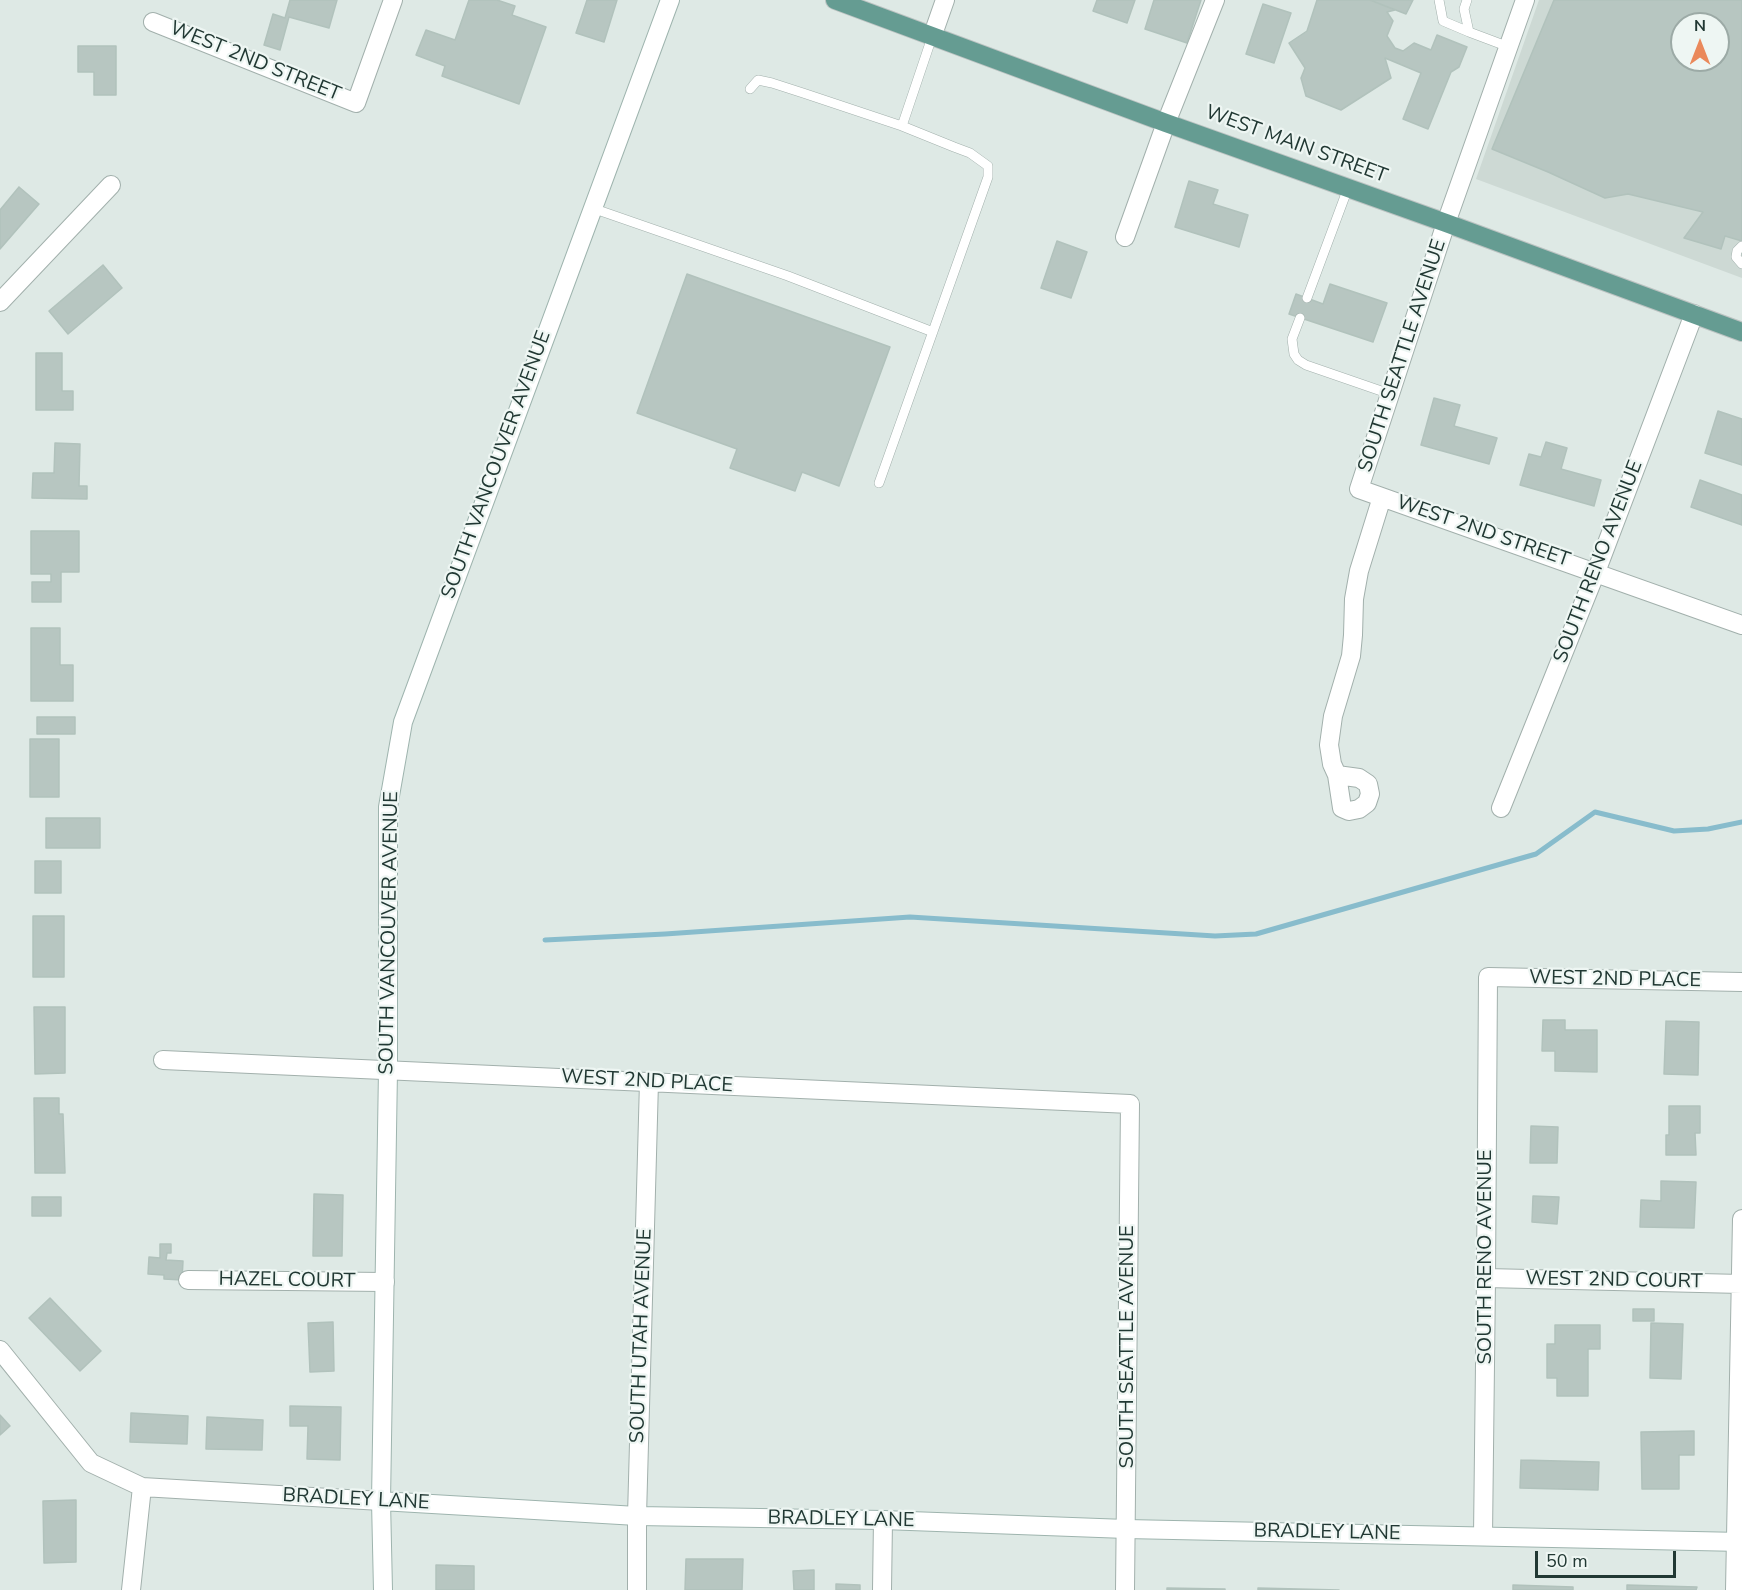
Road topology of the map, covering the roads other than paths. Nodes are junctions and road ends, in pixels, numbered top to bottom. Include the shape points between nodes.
1 (393, 0) edge
2 (669, 0) edge
3 (835, 0) edge
4 (945, 0) edge
5 (1215, 0) edge
6 (1439, 0) edge
7 (1467, 0) edge
8 (1525, 0) edge
9 (153, 22) dead end
10 (1469, 32) junction
11 (932, 37) junction
12 (1509, 47) junction
13 (750, 89) dead end
14 (1166, 123) junction
15 (902, 126) junction
16 (111, 184) dead end
17 (1348, 188) junction
18 (592, 208) junction
19 (1446, 223) junction
20 (1125, 237) dead end
21 (1742, 246) edge
22 (1742, 264) edge
23 (1308, 298) dead end
24 (0, 302) edge
25 (1694, 314) junction
26 (1300, 318) dead end
27 (933, 332) junction
28 (1742, 332) edge
29 (1390, 394) junction
30 (879, 483) dead end
31 (1359, 489) joint
32 (1382, 497) junction
33 (1596, 572) junction
34 (1742, 625) edge
35 (1337, 775) dead end
36 (1501, 808) dead end
37 (1488, 977) joint
38 (1742, 982) edge
39 (164, 1060) dead end
40 (388, 1070) junction
41 (649, 1082) junction
42 (1130, 1104) joint
43 (1742, 1219) edge
44 (1486, 1278) junction
45 (189, 1280) dead end
46 (385, 1282) junction
47 (1741, 1284) edge
48 (0, 1350) edge
49 (142, 1487) junction
50 (381, 1501) junction
51 (637, 1516) junction
52 (883, 1520) junction
53 (1126, 1529) junction
54 (1483, 1536) junction
55 (1739, 1542) edge
56 (132, 1590) edge
57 (383, 1590) edge
58 (637, 1590) edge
59 (882, 1590) edge
60 (1125, 1590) edge
61 (1735, 1590) edge

1 - 9 street, WEST 2ND STREET via 356,103
2 - 18 street, SOUTH VANCOUVER AVENUE
3 - 11 main road, WEST MAIN STREET
4 - 11 street
5 - 14 street
6 - 10 lane via 1443,21
7 - 10 lane via 1464,9
8 - 12 street, SOUTH SEATTLE AVENUE
10 - 12 lane
11 - 14 main road, WEST MAIN STREET
11 - 15 lane
12 - 19 street, SOUTH SEATTLE AVENUE
13 - 15 lane via 758,81 772,83
14 - 17 main road, WEST MAIN STREET
14 - 20 street
15 - 27 lane via 970,153 988,166 988,177
16 - 24 street
17 - 19 main road, WEST MAIN STREET
17 - 23 lane
18 - 27 lane
18 - 40 street, SOUTH VANCOUVER AVENUE via 403,722 388,807
19 - 25 main road, WEST MAIN STREET
19 - 29 street, SOUTH SEATTLE AVENUE
21 - 22 lane via 1736,257
25 - 28 main road, WEST MAIN STREET
25 - 33 street, SOUTH RENO AVENUE
26 - 29 lane via 1292,339 1298,360
27 - 30 lane
29 - 31 street, SOUTH SEATTLE AVENUE
31 - 32 street, WEST 2ND STREET
32 - 33 street, WEST 2ND STREET
32 - 35 street via 1359,571 1351,656 1333,716 1329,745
33 - 34 street, WEST 2ND STREET
33 - 36 street, SOUTH RENO AVENUE
37 - 38 street, WEST 2ND PLACE
37 - 44 street, SOUTH RENO AVENUE
39 - 40 street, WEST 2ND PLACE
40 - 41 street, WEST 2ND PLACE
40 - 46 street, SOUTH VANCOUVER AVENUE
41 - 42 street, WEST 2ND PLACE
41 - 51 street, SOUTH UTAH AVENUE
42 - 53 street, SOUTH SEATTLE AVENUE
43 - 47 street
44 - 47 street, WEST 2ND COURT
44 - 54 street, SOUTH RENO AVENUE
45 - 46 street, HAZEL COURT
46 - 50 street, SOUTH VANCOUVER AVENUE
47 - 55 street
48 - 49 street, BRADLEY LANE via 91,1463
49 - 50 street, BRADLEY LANE
49 - 56 street
50 - 51 street, BRADLEY LANE
50 - 57 street, SOUTH VANCOUVER AVENUE
51 - 52 street, BRADLEY LANE
51 - 58 street, SOUTH UTAH AVENUE
52 - 53 street, BRADLEY LANE
52 - 59 street
53 - 54 street, BRADLEY LANE
53 - 60 street, SOUTH SEATTLE AVENUE
54 - 55 street, BRADLEY LANE
55 - 61 street

